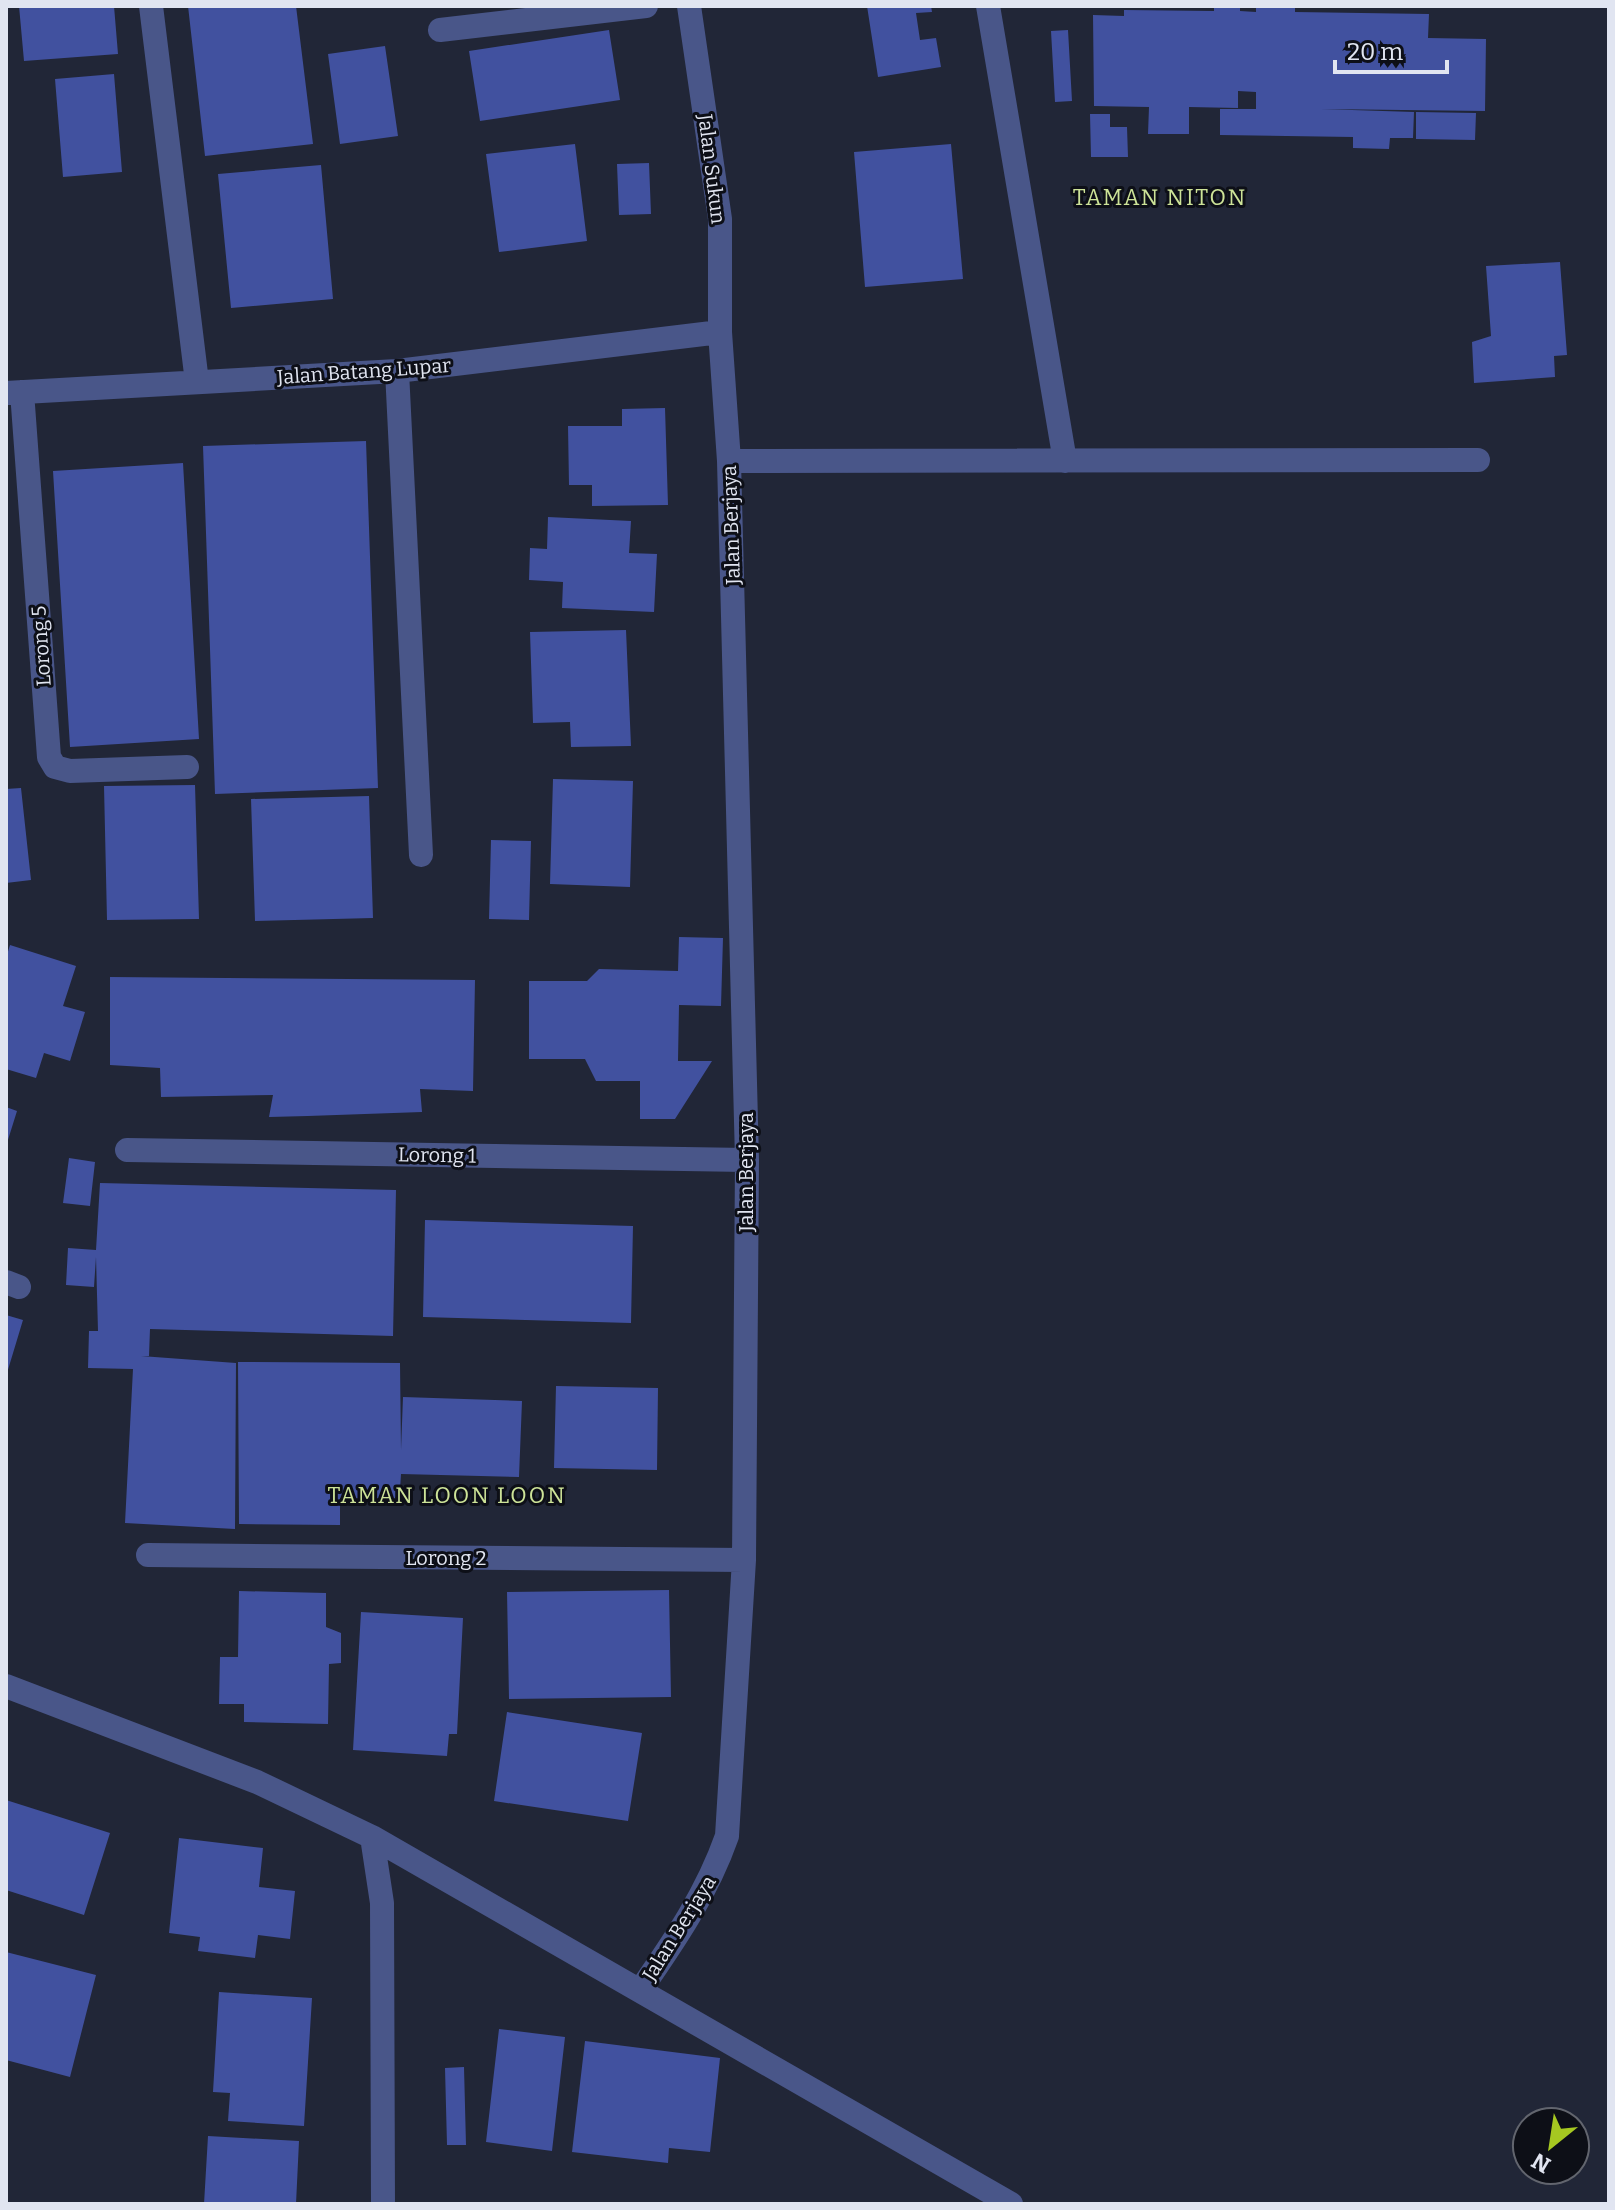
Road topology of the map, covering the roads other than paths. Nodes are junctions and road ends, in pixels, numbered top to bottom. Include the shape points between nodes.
1 (151, 6) edge
2 (646, 6) edge
3 (689, 6) edge
4 (988, 6) edge
5 (440, 30) dead end
6 (720, 332) junction
7 (397, 371) junction
8 (197, 382) junction
9 (14, 392) edge
10 (1478, 460) dead end
11 (729, 461) junction
12 (1065, 461) junction
13 (187, 767) dead end
14 (421, 855) dead end
15 (127, 1150) dead end
16 (747, 1160) junction
17 (148, 1555) dead end
18 (744, 1560) junction
19 (6, 1686) edge
20 (372, 1837) junction
21 (641, 1989) junction
22 (383, 2204) edge
23 (1011, 2204) edge

1 - 8 street
2 - 5 street
3 - 6 street, Jalan Sukun via 720,219
4 - 12 street
6 - 7 street, Jalan Batang Lupar
6 - 11 street, Jalan Berjaya
7 - 8 street, Jalan Batang Lupar
7 - 14 street
8 - 9 street, Jalan Batang Lupar
9 - 13 street, Lorong 5 via 49,757 55,767 70,771
10 - 12 street
11 - 12 street
11 - 16 street, Jalan Berjaya
15 - 16 street, Lorong 1
16 - 18 street, Jalan Berjaya
17 - 18 street, Lorong 2
18 - 21 street, Jalan Berjaya via 727,1836 691,1917
19 - 20 street via 257,1782
20 - 21 street
20 - 22 street via 382,1903
21 - 23 street

